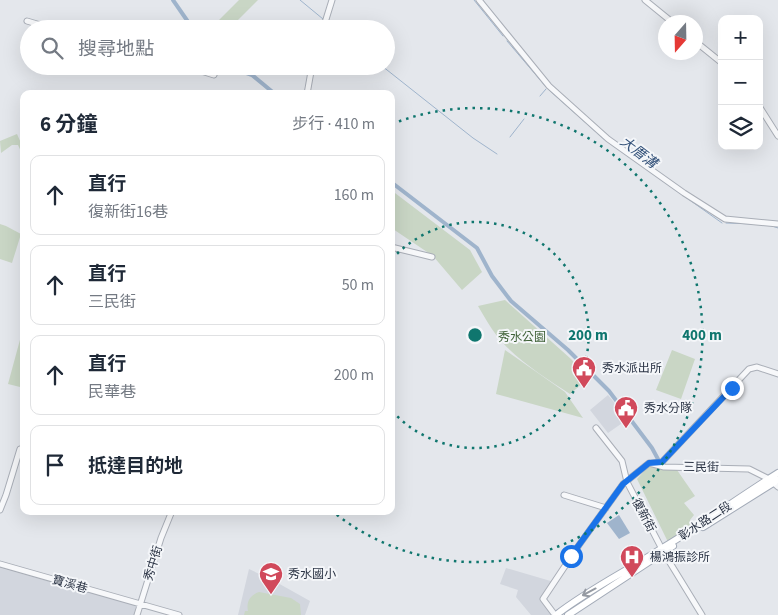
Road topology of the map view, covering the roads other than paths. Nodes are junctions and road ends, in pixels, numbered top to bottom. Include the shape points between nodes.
1 (332, 0) edge
2 (479, 0) edge
3 (645, 0) edge
4 (663, 15) edge
5 (326, 20) edge
6 (703, 48) edge
7 (718, 60) edge
8 (311, 75) edge
9 (309, 90) edge
10 (763, 112) edge
11 (778, 136) edge
12 (778, 224) edge
13 (395, 248) edge
14 (432, 257) dead end
15 (778, 374) edge
16 (596, 428) dead end
17 (20, 449) dead end
18 (649, 463) junction
19 (778, 473) edge
20 (627, 482) junction
21 (775, 482) edge
22 (564, 495) dead end
23 (606, 508) junction
24 (0, 510) edge
25 (170, 515) edge
26 (663, 552) junction
27 (0, 564) edge
28 (140, 604) junction
29 (137, 615) edge
30 (179, 615) edge
31 (555, 615) edge
32 (568, 615) edge
33 (702, 615) edge

1 - 5 street
2 - 12 street via 549,86 608,139 725,219
3 - 4 street
6 - 7 street
8 - 9 street
10 - 11 street
13 - 14 street
15 - 18 street via 757,367 749,369 662,462
16 - 20 street, 復新街 via 622,461
17 - 24 street
18 - 20 street
18 - 21 street, 三民街 via 664,467 749,469
19 - 21 main road, 彰水路二段
20 - 23 street
20 - 26 street, 復新街
21 - 26 main road, 彰水路二段
22 - 23 street
23 - 31 street via 543,599
25 - 28 street, 秀中街
26 -> 31 main road, 彰水路二段 via 578,598
26 - 32 main road, 彰水路二段
26 - 33 street, 復新街
27 - 28 street, 寶溪巷
28 - 29 street, 秀中街
28 - 30 street, 寶溪巷

